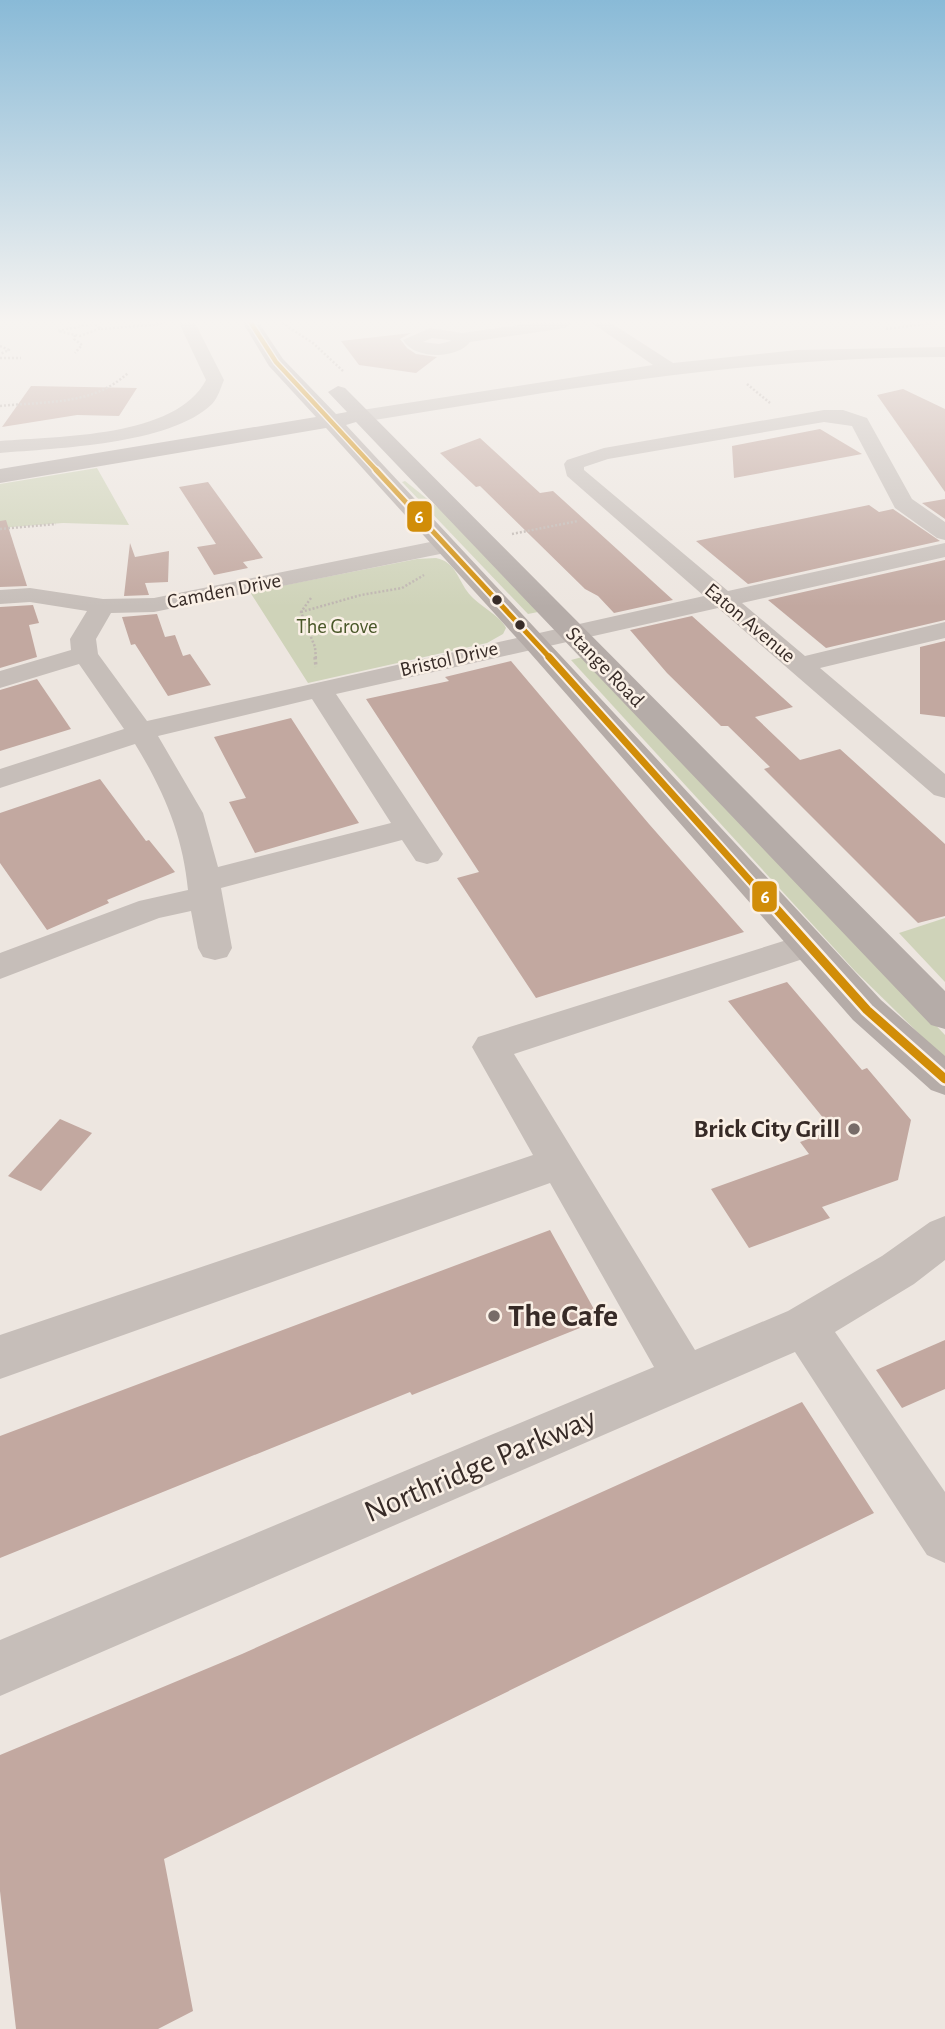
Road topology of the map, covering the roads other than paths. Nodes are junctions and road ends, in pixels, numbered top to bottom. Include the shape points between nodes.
1 (175, 418) edge
2 (328, 418) edge
3 (352, 418) edge
4 (364, 418) edge
5 (814, 418) edge
6 (848, 418) edge
7 (331, 421) junction
8 (0, 447) edge
9 (0, 475) edge
10 (945, 533) edge
11 (945, 550) edge
12 (437, 559) junction
13 (0, 597) edge
14 (722, 599) junction
15 (103, 606) junction
16 (945, 630) edge
17 (571, 632) junction
18 (534, 640) junction
19 (85, 654) junction
20 (800, 665) junction
21 (0, 680) edge
22 (322, 688) junction
23 (139, 732) junction
24 (0, 779) edge
25 (945, 789) edge
26 (203, 889) junction
27 (809, 945) junction
28 (215, 948) dead end
29 (0, 967) edge
30 (945, 1015) edge
31 (945, 1079) edge
32 (559, 1163) junction
33 (945, 1235) edge
34 (804, 1326) junction
35 (0, 1357) edge
36 (686, 1378) junction
37 (945, 1537) edge
38 (0, 1668) edge

1 - 8 street via 119,434
2 - 7 main road, Stange Road
3 - 7 main road
4 - 17 main road, Stange Road
5 - 14 street, Eaton Avenue via 589,457 574,464 574,472
6 - 10 street, Eaton Avenue via 860,422 903,503
7 - 9 main road
7 - 12 main road, Stange Road
11 - 14 street, Bristol Drive
12 - 15 street, Camden Drive via 154,606
12 - 18 main road, Stange Road
13 - 15 street, Camden Drive via 30,595
14 - 17 street, Bristol Drive
14 - 20 street, Eaton Avenue
15 - 19 street via 83,639
16 - 20 street
17 - 18 street, Bristol Drive
17 - 30 main road, Stange Road
18 - 22 street, Bristol Drive
18 - 27 main road, Stange Road
19 - 21 street
19 - 23 street
20 - 25 street, Eaton Avenue
22 - 23 street, Bristol Drive
22 - 26 street via 418,841 241,874
23 - 24 street, Bristol Drive
23 - 26 street via 181,796 196,837
26 - 28 street
26 - 29 street
27 - 31 main road, Stange Road via 867,1010
27 - 32 street via 491,1047
32 - 35 street
32 - 36 street
33 - 34 street, Northridge Parkway via 898,1270
34 - 36 street, Northridge Parkway
34 - 37 street
36 - 38 street, Northridge Parkway

